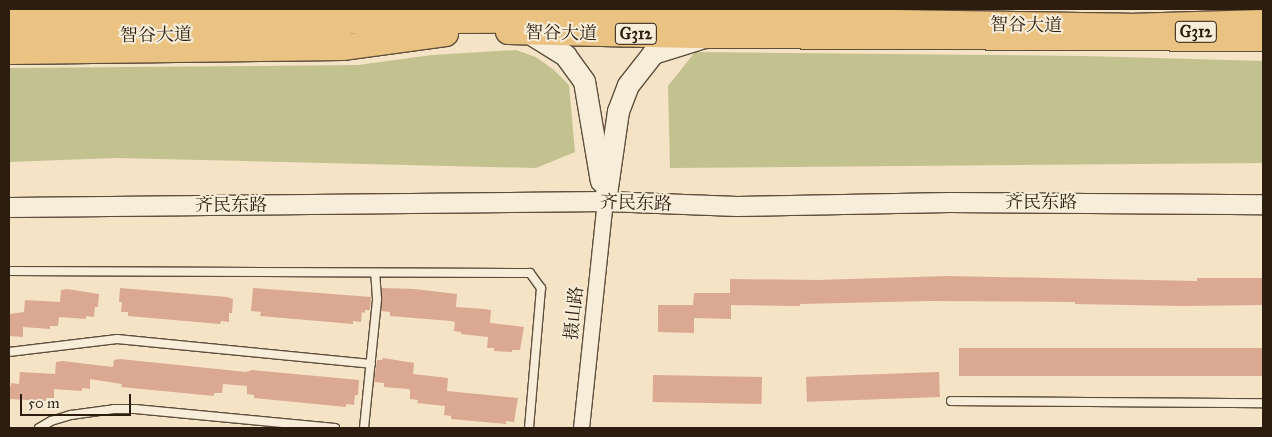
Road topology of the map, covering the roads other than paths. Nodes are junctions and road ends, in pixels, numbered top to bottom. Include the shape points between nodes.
1 (9, 22) edge
2 (1263, 22) edge
3 (1128, 26) junction
4 (455, 32) junction
5 (528, 32) junction
6 (9, 36) edge
7 (706, 36) junction
8 (1263, 38) edge
9 (9, 51) edge
10 (605, 201) junction
11 (1263, 204) edge
12 (9, 207) edge
13 (9, 271) edge
14 (375, 273) junction
15 (9, 352) edge
16 (371, 364) junction
17 (950, 401) dead end
18 (1263, 403) edge
19 (302, 427) edge
20 (39, 428) edge
21 (335, 428) edge
22 (364, 428) edge
23 (529, 428) edge
24 (581, 428) edge

1 - 3 highway, 智谷大道 / G312 via 704,19
2 - 3 highway, 智谷大道 / G312
3 - 8 highway, G312
4 - 5 main road, 智谷大道 / G312
4 - 6 main road, 智谷大道 / G312
4 - 9 highway via 342,47
5 - 7 main road, 智谷大道 / G312
5 - 10 main road via 565,55 584,81
7 - 8 main road, 智谷大道 / G312
7 - 10 main road via 653,53 628,84 618,111
10 - 11 street, 齐民东路 via 737,206 949,202
10 - 12 street, 齐民东路
10 - 24 street, 摄山路
13 - 14 lane
14 - 16 lane via 377,299
14 - 23 lane via 530,273 541,288
15 - 16 lane via 118,339
16 - 22 lane
17 - 18 lane
19 - 20 lane via 157,410 121,409 72,415
19 - 21 lane

